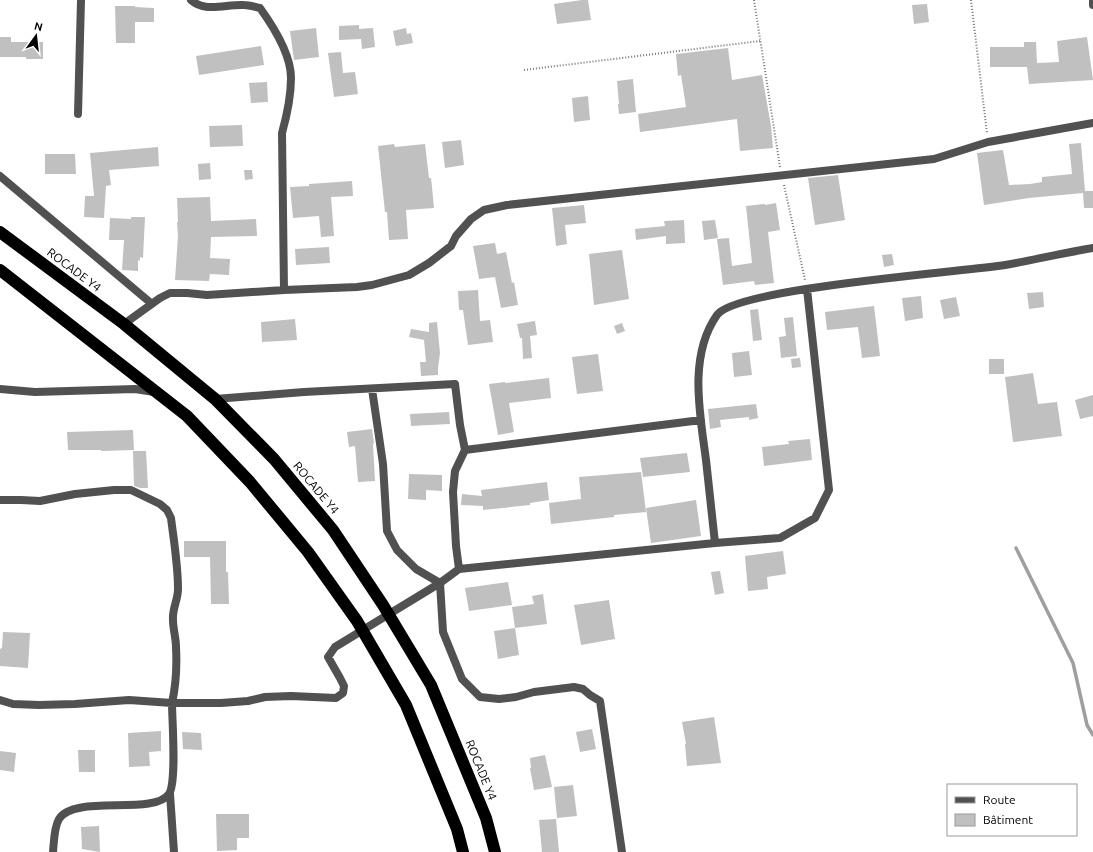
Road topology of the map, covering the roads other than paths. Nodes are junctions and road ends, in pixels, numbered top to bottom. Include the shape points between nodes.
1 (81, 0) edge
2 (191, 0) edge
3 (1093, 0) edge
4 (1093, 5) edge
5 (78, 114) dead end
6 (1093, 123) edge
7 (0, 176) edge
8 (0, 232) edge
9 (1093, 248) edge
10 (0, 270) edge
11 (807, 289) junction
12 (284, 290) junction
13 (152, 304) junction
14 (124, 324) junction
15 (0, 389) edge
16 (372, 389) junction
17 (157, 393) junction
18 (215, 399) junction
19 (701, 420) junction
20 (465, 450) junction
21 (0, 500) edge
22 (715, 543) junction
23 (459, 569) junction
24 (440, 583) junction
25 (0, 700) edge
26 (172, 703) junction
27 (170, 794) junction
28 (53, 852) edge
29 (174, 852) edge
30 (463, 852) edge
31 (495, 852) edge
32 (622, 852) edge

1 - 5 street
2 - 12 street via 197,5 211,7 244,5 260,8 287,55 292,77 282,133
3 - 4 street
6 - 12 street via 988,142 934,159 507,205 484,210 471,219 456,236 452,246 409,275 357,287
7 - 13 street
8 - 14 highway, ROCADE Y4
9 - 11 street via 1004,265
10 - 17 highway
11 - 19 street via 752,300 729,307 718,314 700,360
11 - 22 street via 829,490 815,518 780,538
12 - 13 street via 207,295 170,294
13 - 14 street
14 - 18 highway, ROCADE Y4
15 - 17 street via 35,392 135,390
16 - 18 street
16 - 20 street via 455,384
16 - 24 street via 383,464 387,532 398,550 416,569
17 - 30 highway via 187,416 250,482 308,552 357,621 406,705 457,829
18 - 31 highway, ROCADE Y4 via 274,459 333,530 383,606 431,685 486,818
19 - 20 street
19 - 22 street
20 - 23 street via 455,472 453,492
21 - 26 street via 40,501 75,494 131,490 148,497 167,510 171,518 178,575 173,615 176,663
22 - 23 street
23 - 24 street
24 - 26 street via 335,647 328,656 344,686 343,693 336,698 291,696 221,703
24 - 32 street via 443,632 462,678 480,697 499,700 574,687 583,689 600,701
25 - 26 street via 13,704 39,705 129,700
26 - 27 street via 174,774
27 - 28 street via 150,804 81,807 66,812 59,819
27 - 29 street

